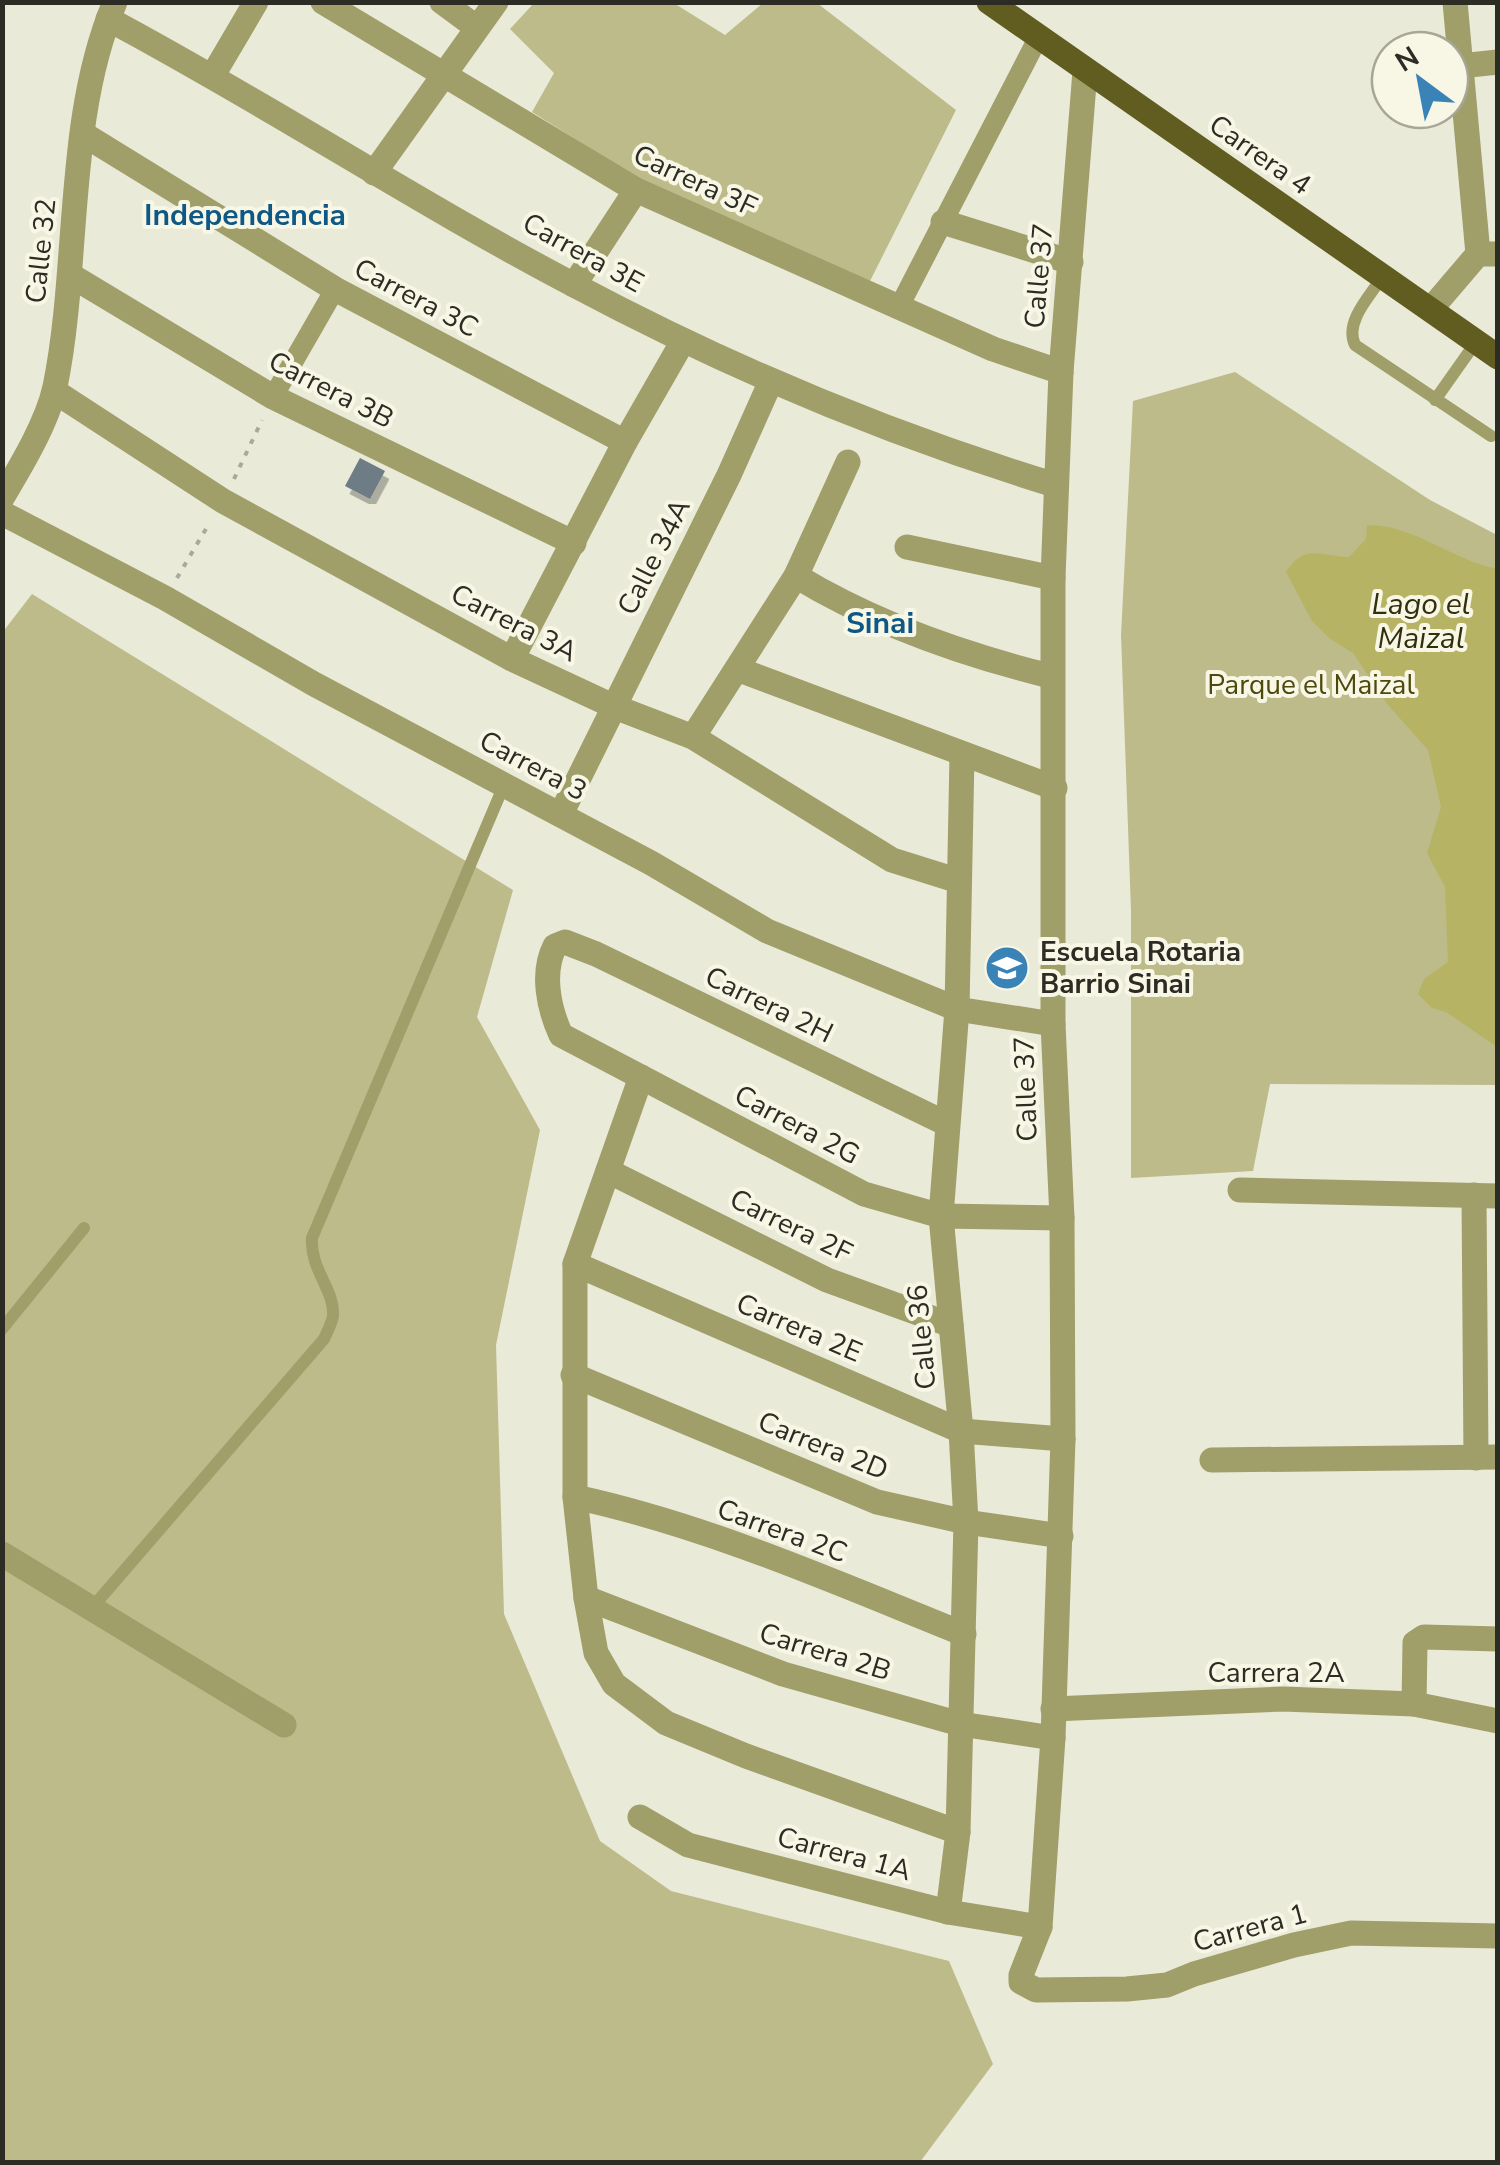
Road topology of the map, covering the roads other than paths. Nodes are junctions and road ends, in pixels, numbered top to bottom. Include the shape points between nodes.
1 (256, 2) edge
2 (323, 2) edge
3 (442, 2) edge
4 (496, 2) edge
5 (990, 2) edge
6 (1455, 2) edge
7 (112, 11) edge
8 (476, 27) junction
9 (1457, 30) edge
10 (1038, 38) junction
11 (1498, 62) edge
12 (1470, 65) edge
13 (1085, 71) junction
14 (444, 73) junction
15 (214, 75) junction
16 (1470, 130) edge
17 (83, 134) junction
18 (374, 173) junction
19 (636, 190) junction
20 (942, 222) junction
21 (1488, 254) edge
22 (1070, 262) junction
23 (70, 274) junction
24 (1383, 276) junction
25 (574, 285) junction
26 (334, 289) junction
27 (898, 307) junction
28 (1430, 309) junction
29 (683, 341) junction
30 (1487, 349) edge
31 (1062, 372) junction
32 (771, 381) junction
33 (54, 391) junction
34 (273, 397) junction
35 (1434, 400) junction
36 (1491, 436) dead end
37 (624, 442) junction
38 (848, 462) dead end
39 (1055, 485) junction
40 (2, 498) edge
41 (2, 513) edge
42 (574, 542) junction
43 (906, 546) dead end
44 (796, 576) junction
45 (1053, 578) junction
46 (512, 659) junction
47 (737, 669) junction
48 (1050, 676) junction
49 (615, 707) junction
50 (693, 737) junction
51 (962, 755) junction
52 (504, 785) junction
53 (1055, 788) junction
54 (560, 814) junction
55 (959, 881) junction
56 (565, 942) joint
57 (957, 1010) junction
58 (1054, 1024) junction
59 (641, 1078) junction
60 (947, 1124) junction
61 (608, 1171) junction
62 (1240, 1190) dead end
63 (1486, 1196) edge
64 (941, 1216) junction
65 (1062, 1218) junction
66 (84, 1228) dead end
67 (575, 1264) junction
68 (951, 1324) junction
69 (2, 1329) edge
70 (572, 1375) junction
71 (961, 1431) junction
72 (1063, 1440) junction
73 (1486, 1457) edge
74 (1212, 1460) dead end
75 (575, 1497) junction
76 (966, 1522) junction
77 (1061, 1536) junction
78 (2, 1554) edge
79 (586, 1598) junction
80 (91, 1609) junction
81 (964, 1634) junction
82 (1498, 1639) edge
83 (1414, 1704) junction
84 (1053, 1708) junction
85 (1498, 1721) edge
86 (960, 1724) junction
87 (284, 1725) dead end
88 (1052, 1738) junction
89 (640, 1817) dead end
90 (958, 1832) junction
91 (948, 1912) junction
92 (1040, 1927) junction
93 (1498, 1936) edge
94 (1022, 1982) joint

1 - 15 street
2 - 14 street, Carrera 3F
3 - 8 street
4 - 8 street
5 - 10 main road, Carrera 4
6 - 9 street
7 - 15 street, Carrera 3E
7 - 17 street, Calle 32
8 - 14 street
10 - 13 main road, Carrera 4
10 - 20 street
11 - 12 street
13 - 22 street, Calle 37
13 - 24 main road, Carrera 4
14 - 18 street
14 - 19 street, Carrera 3F
15 - 18 street, Carrera 3E
16 - 21 street
17 - 23 street, Calle 32
17 - 26 street, Carrera 3C
18 - 25 street, Carrera 3E
19 - 25 street
19 - 27 street, Carrera 3F
20 - 22 street
20 - 27 street
21 - 28 street
22 - 31 street, Calle 37
23 - 33 street, Calle 32
23 - 34 street, Carrera 3B
24 - 28 main road, Carrera 4
24 - 35 lane via 1350,336
25 - 29 street, Carrera 3E
26 - 34 street
26 - 37 street, Carrera 3C
27 - 31 street, Carrera 3F
28 - 30 main road, Carrera 4
29 - 32 street, Carrera 3E
29 - 37 street
30 - 35 lane
31 - 39 street, Calle 37
32 - 39 street, Carrera 3E
32 - 49 street, Calle 34A
33 - 40 street, Calle 32
33 - 46 street, Carrera 3A via 224,500
34 - 42 street, Carrera 3B
35 - 36 lane
37 - 42 street
38 - 44 street
39 - 45 street, Calle 37
41 - 52 street, Carrera 3
42 - 46 street
43 - 45 street
44 - 47 street
44 - 48 street via 900,630
45 - 48 street, Calle 37
46 - 49 street, Carrera 3A
47 - 50 street
47 - 51 street
48 - 53 street, Calle 37
49 - 50 street, Carrera 3A
49 - 54 street, Calle 34A
50 - 55 street, Carrera 3A via 892,860
51 - 53 street
51 - 55 street, Calle 36
52 - 54 street, Carrera 3
52 - 80 lane via 312,1238 310,1258 333,1314 324,1339
53 - 58 street, Calle 37
54 - 57 street, Carrera 3 via 767,931
55 - 57 street, Calle 36
56 - 59 street, Carrera 2G via 551,954 548,996 560,1035
56 - 60 street, Carrera 2H
57 - 58 street, Carrera 3
57 - 60 street, Calle 36
58 - 65 street, Calle 37
59 - 61 street
59 - 64 street, Carrera 2G via 864,1194
60 - 64 street, Calle 36
61 - 67 street
61 - 68 street, Carrera 2F via 828,1280
62 - 63 street
63 - 73 street
64 - 65 street, Carrera 2G
64 - 68 street, Calle 36
65 - 72 street, Calle 37
66 - 69 lane
67 - 70 street
67 - 71 street, Carrera 2E
68 - 71 street, Calle 36
70 - 75 street
70 - 76 street, Carrera 2D via 877,1502
71 - 72 street, Carrera 2E
71 - 76 street, Calle 36
72 - 77 street, Calle 37
73 - 74 street
75 - 79 street
75 - 81 street, Carrera 2C via 697,1531
76 - 77 street, Carrera 2D
76 - 81 street, Calle 36
77 - 84 street, Calle 37
78 - 80 street
79 - 86 street, Carrera 2B via 783,1674
79 - 90 street via 596,1653 614,1684 666,1723
80 - 87 street
81 - 86 street, Calle 36
82 - 83 street via 1424,1637 1415,1643
83 - 84 street, Carrera 2A via 1282,1699
83 - 85 street, Carrera 2A
84 - 88 street, Calle 37
86 - 88 street, Carrera 2B
86 - 90 street, Calle 36
88 - 92 street, Calle 37
89 - 91 street, Carrera 1A via 688,1845
90 - 91 street, Calle 36
91 - 92 street, Carrera 1A
92 - 94 street, Calle 37
93 - 94 street, Carrera 1 via 1350,1933 1141,1988 1036,1990

